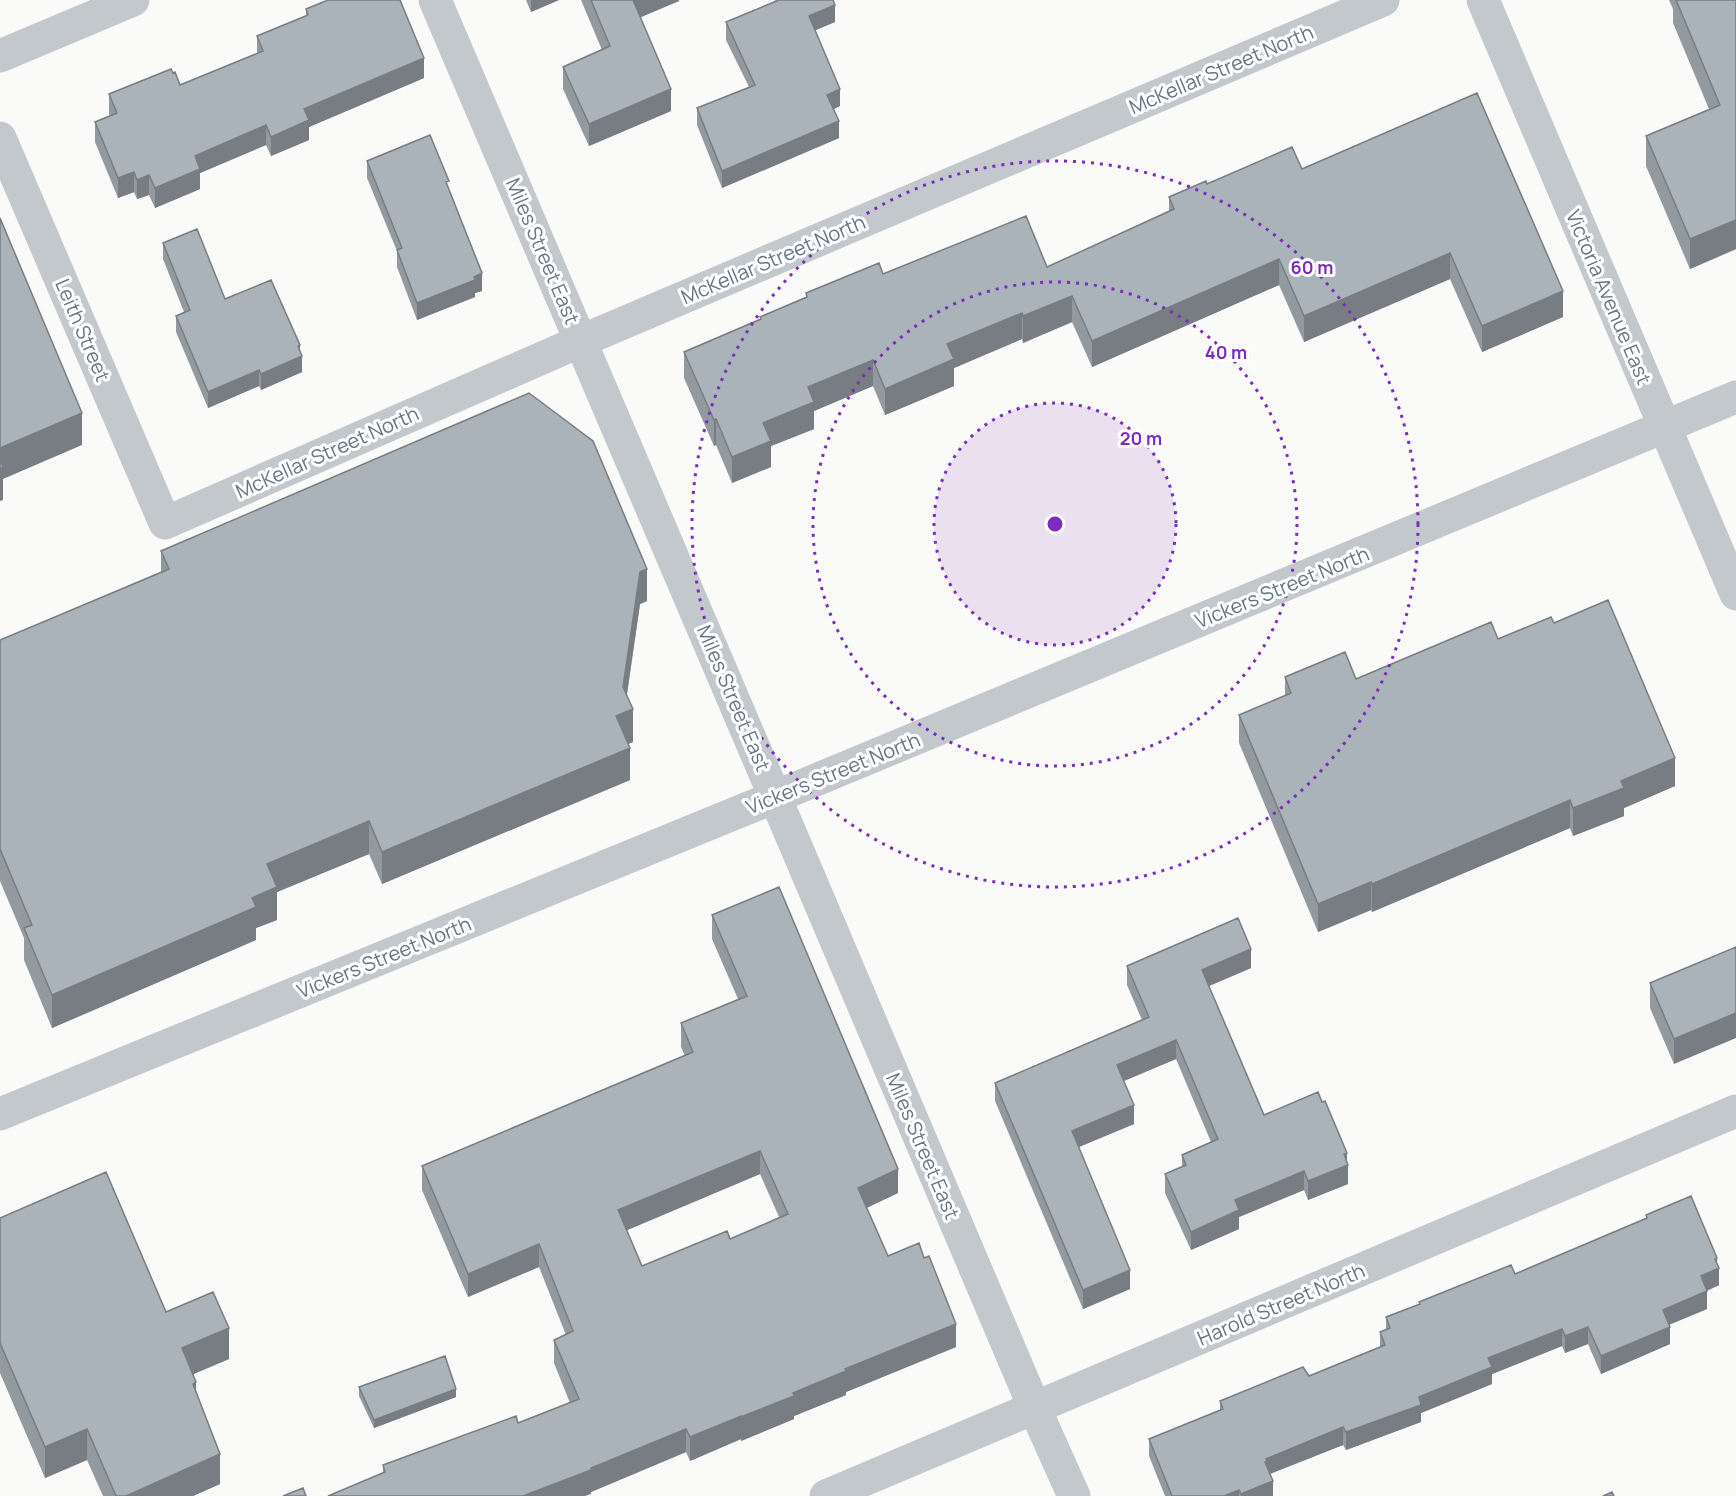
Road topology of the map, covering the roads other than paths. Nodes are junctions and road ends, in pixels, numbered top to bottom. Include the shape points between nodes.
1 (133, 0) edge
2 (435, 0) edge
3 (1383, 0) edge
4 (1483, 0) edge
5 (0, 56) edge
6 (0, 138) edge
7 (581, 341) junction
8 (1736, 397) edge
9 (1665, 428) junction
10 (165, 523) joint
11 (1736, 594) edge
12 (775, 796) junction
13 (1736, 1111) edge
14 (0, 1114) edge
15 (1035, 1409) junction
16 (826, 1496) edge
17 (1074, 1496) edge

1 - 5 street
2 - 7 street, Miles Street East
3 - 7 street, McKellar Street North
4 - 9 street, Victoria Avenue East
6 - 10 street, Leith Street
7 - 10 street, McKellar Street North
7 - 12 street, Miles Street East
8 - 9 street, Vickers Street North
9 - 11 street, Victoria Avenue East
9 - 12 street, Vickers Street North
12 - 14 street, Vickers Street North
12 - 15 street, Miles Street East
13 - 15 street, Harold Street North
15 - 16 street, Harold Street North
15 - 17 street, Miles Street East

